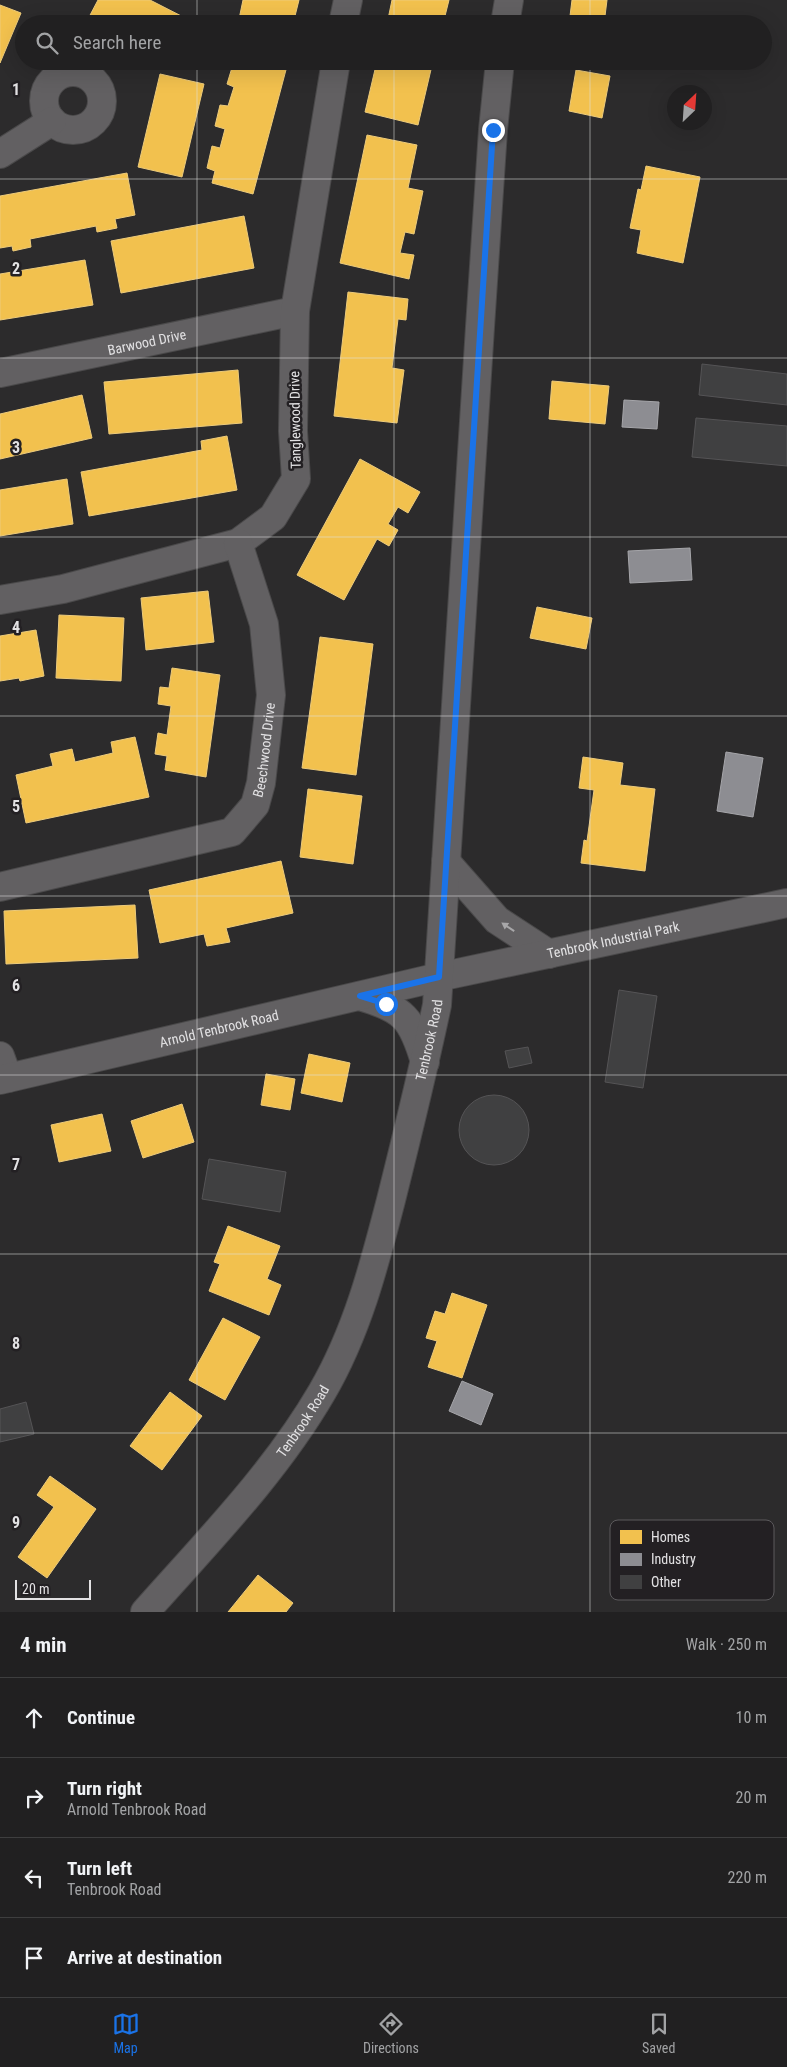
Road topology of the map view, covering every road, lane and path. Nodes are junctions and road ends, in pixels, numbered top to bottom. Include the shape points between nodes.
1 (348, 0) edge
2 (509, 0) edge
3 (345, 15) edge
4 (506, 15) edge
5 (335, 70) edge
6 (499, 70) edge
7 (52, 121) dead end
8 (0, 154) edge
9 (295, 311) junction
10 (0, 374) edge
11 (238, 543) junction
12 (0, 600) edge
13 (446, 862) junction
14 (0, 888) edge
15 (787, 903) edge
16 (549, 954) junction
17 (439, 977) junction
18 (360, 996) junction
19 (425, 1062) junction
20 (3, 1071) edge
21 (145, 1612) edge

1 - 3 street
2 - 4 street
5 - 9 street, Tanglewood Drive
6 - 13 street, Tenbrook Road
7 - 8 street
9 - 10 street, Barwood Drive
9 - 11 street, Tanglewood Drive via 293,431 296,479 273,516
11 - 12 street, Tanglewood Drive via 63,589
11 - 14 street, Beechwood Drive via 264,624 271,695 261,783 255,805 232,832
16 -> 13 street via 497,920
13 - 17 street, Tenbrook Road
15 - 16 street, Tenbrook Industrial Park
16 - 17 street, Tenbrook Industrial Park
17 - 18 street, Arnold Tenbrook Road
17 - 19 street, Tenbrook Road via 437,1005
18 - 19 street via 386,1004 406,1017 417,1036
18 - 20 street, Arnold Tenbrook Road
19 - 21 street, Tenbrook Road via 373,1267 335,1368 296,1433 265,1473

